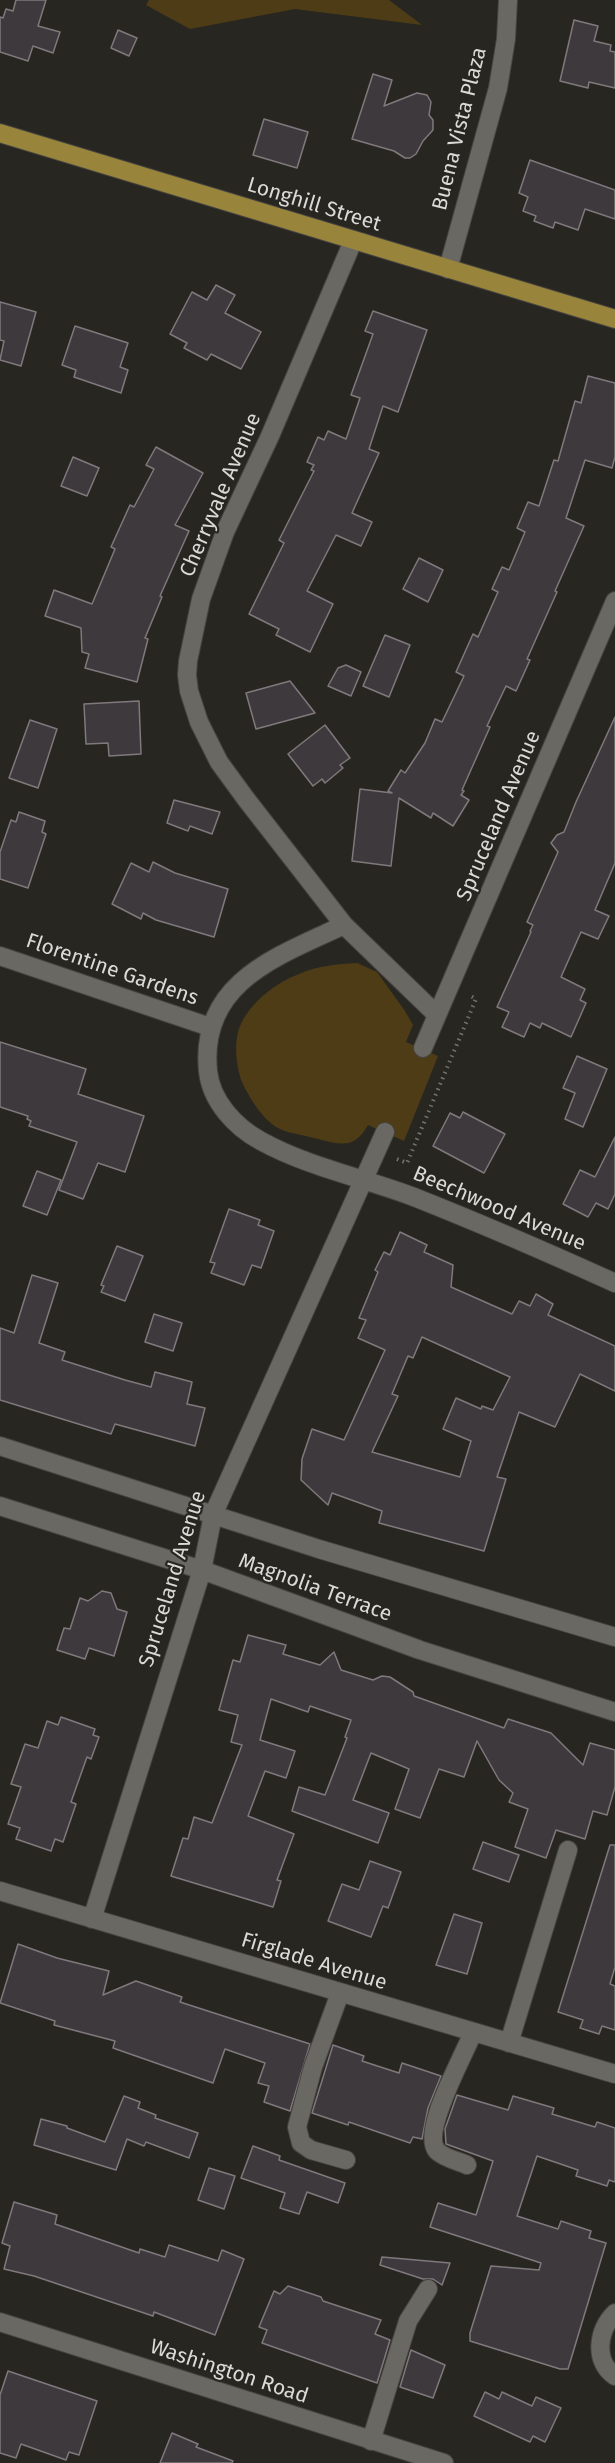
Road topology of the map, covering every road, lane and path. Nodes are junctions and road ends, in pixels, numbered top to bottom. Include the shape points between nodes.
1 (508, 0) edge
2 (0, 133) edge
3 (353, 241) junction
4 (448, 268) junction
5 (615, 319) edge
6 (615, 601) edge
7 (344, 925) junction
8 (0, 956) edge
9 (450, 985) junction
10 (437, 1015) junction
11 (210, 1027) junction
12 (423, 1048) dead end
13 (385, 1132) dead end
14 (377, 1151) junction
15 (364, 1179) junction
16 (615, 1283) edge
17 (0, 1446) edge
18 (0, 1506) edge
19 (213, 1515) junction
20 (202, 1570) junction
21 (615, 1637) edge
22 (615, 1712) edge
23 (568, 1850) dead end
24 (0, 1891) edge
25 (92, 1919) junction
26 (340, 1993) junction
27 (472, 2032) junction
28 (509, 2043) junction
29 (615, 2074) edge
30 (346, 2160) dead end
31 (467, 2165) dead end
32 (428, 2289) dead end
33 (615, 2313) edge
34 (0, 2322) edge
35 (615, 2376) edge
36 (371, 2440) junction
37 (444, 2463) edge

1 - 4 street, Buena Vista Plaza via 498,88
2 - 3 main road, Longhill Street
3 - 4 main road, Longhill Street
3 - 7 street, Cherryvale Avenue via 225,532 201,598 187,675 198,723 219,762
4 - 5 main road, Longhill Street
6 - 9 street, Spruceland Avenue
7 - 10 street, Cherryvale Avenue
7 - 11 street, Beechwood Avenue via 250,974 222,1002
8 - 11 street, Florentine Gardens
9 - 10 street, Spruceland Avenue
9 - 14 path via 476,999 406,1163
10 - 12 street, Spruceland Avenue
11 - 15 street, Beechwood Avenue via 206,1050 208,1075 215,1096 234,1121 278,1149
13 - 14 street, Spruceland Avenue
14 - 15 street, Spruceland Avenue
15 - 16 street, Beechwood Avenue
15 - 19 street, Spruceland Avenue
17 - 19 street, Magnolia Terrace
18 - 20 street, Magnolia Terrace
19 - 20 street, Spruceland Avenue
19 - 21 street, Magnolia Terrace
20 - 22 street, Magnolia Terrace via 420,1650
20 - 25 street, Spruceland Avenue
23 - 28 street
24 - 25 street, Firglade Avenue
25 - 26 street, Firglade Avenue
26 - 27 street, Firglade Avenue
26 - 30 street via 297,2127 301,2143 311,2151
27 - 28 street, Firglade Avenue
27 - 31 street via 446,2090 433,2143 437,2151
28 - 29 street, Firglade Avenue
32 - 36 street via 408,2321
33 - 35 street via 605,2322 600,2350 606,2370
34 - 36 street, Washington Road
36 - 37 street, Washington Road

